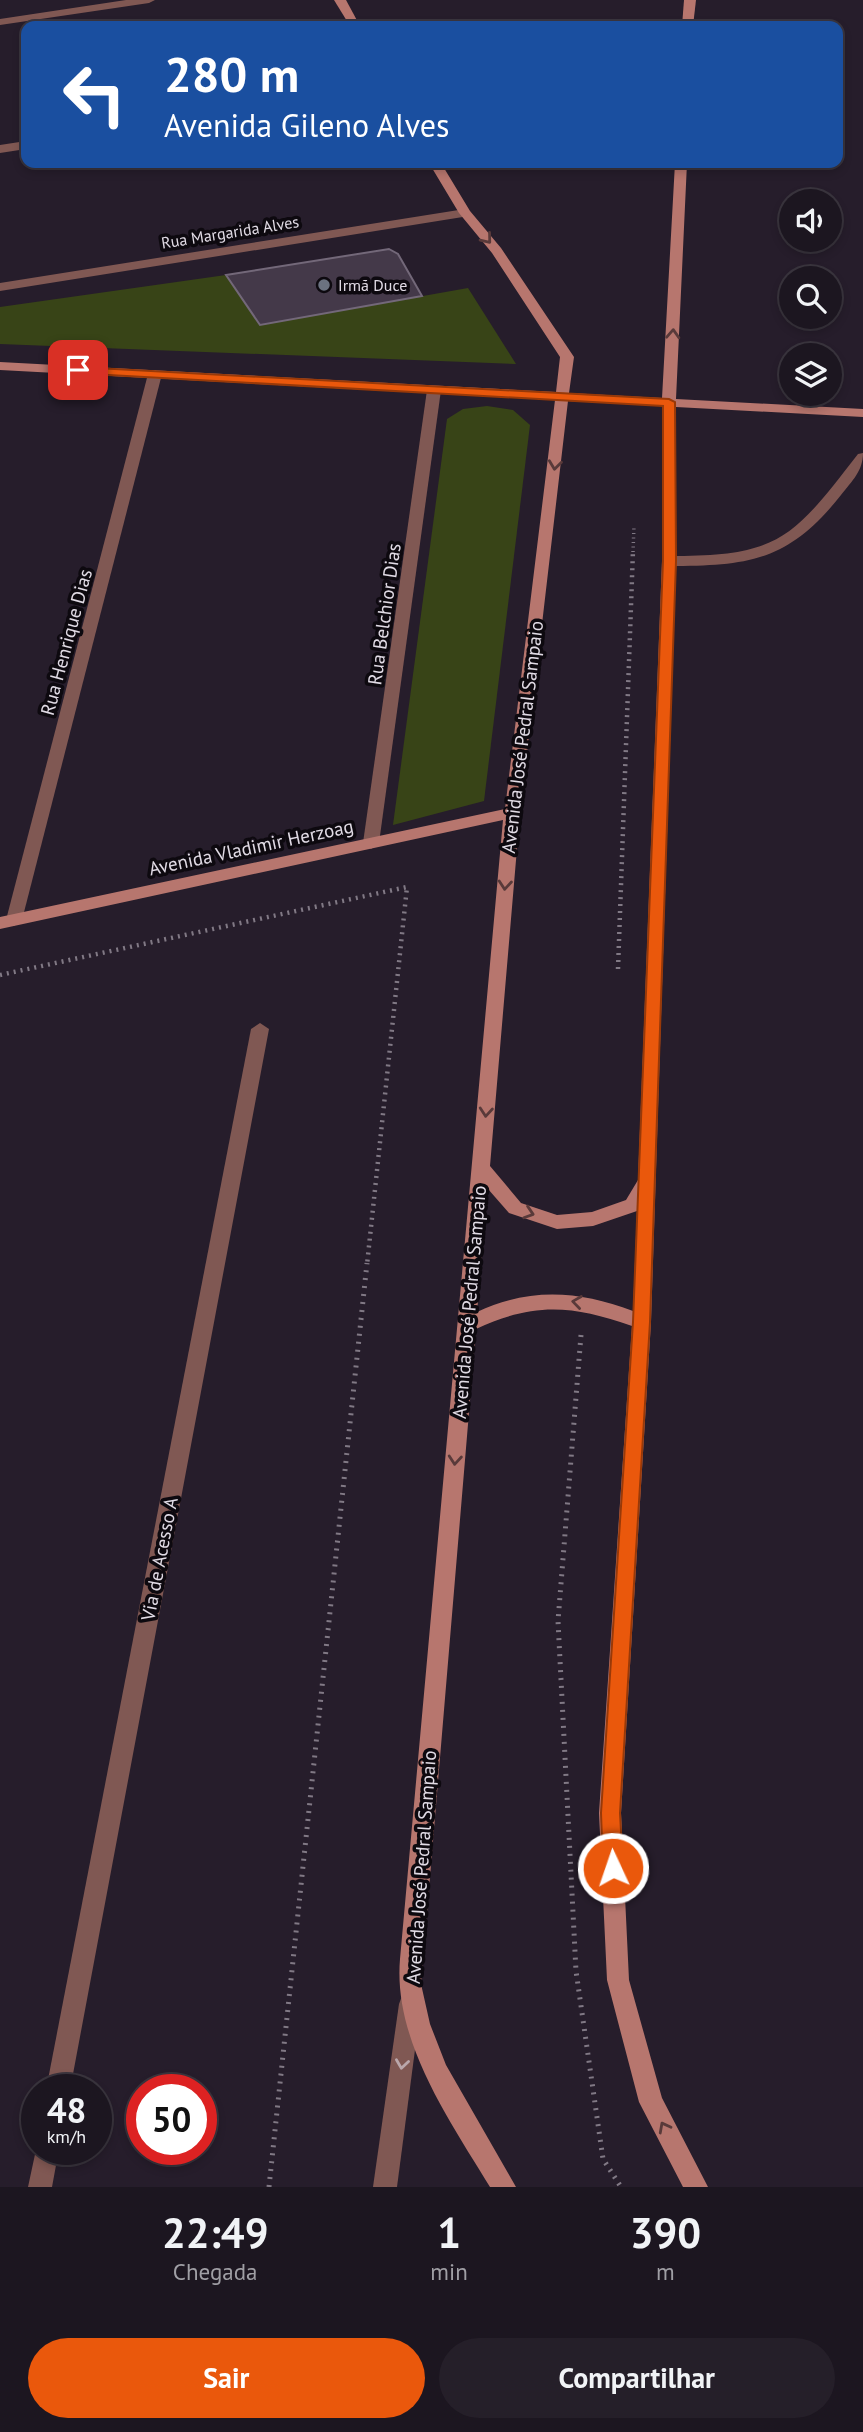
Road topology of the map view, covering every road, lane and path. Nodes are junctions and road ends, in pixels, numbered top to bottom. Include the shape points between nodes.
1 (149, 0) edge
2 (340, 0) edge
3 (690, 0) edge
4 (352, 21) edge
5 (688, 21) edge
6 (0, 22) edge
7 (21, 146) edge
8 (0, 149) edge
9 (438, 168) edge
10 (681, 168) edge
11 (466, 213) junction
12 (0, 287) edge
13 (0, 366) edge
14 (155, 374) junction
15 (435, 390) junction
16 (564, 397) junction
17 (669, 402) junction
18 (863, 413) edge
19 (863, 457) edge
20 (669, 561) junction
21 (512, 813) junction
22 (371, 843) junction
23 (7, 922) edge
24 (0, 975) edge
25 (260, 1029) dead end
26 (481, 1168) junction
27 (646, 1181) junction
28 (642, 1322) junction
29 (467, 1325) junction
30 (411, 1997) junction
31 (61, 2074) edge
32 (44, 2165) edge
33 (40, 2187) edge
34 (269, 2187) edge
35 (385, 2187) edge
36 (504, 2187) edge
37 (696, 2187) edge

1 - 6 street
2 - 4 main road
3 - 5 main road
7 - 8 street
9 - 11 main road
17 -> 10 main road
11 - 12 street, Rua Margarida Alves
11 -> 16 main road, Avenida José Pedral Sampaio via 567,357
13 - 14 main road
14 - 15 main road
14 - 23 street, Rua Henrique Dias
15 - 16 main road
15 - 22 street, Rua Belchior Dias
16 - 17 main road
16 -> 21 main road, Avenida José Pedral Sampaio
17 - 18 main road
17 - 20 main road
19 - 20 street via 794,537 766,551 722,560
20 - 27 main road
21 - 22 main road, Avenida Vladimir Herzoag
21 -> 26 main road, Avenida José Pedral Sampaio
22 - 23 main road, Avenida Vladimir Herzoag
24 - 34 path via 407,887
25 - 31 street, Via de Acesso A
26 -> 27 main road via 515,1209 557,1222 593,1219 632,1205
26 - 29 main road, Avenida José Pedral Sampaio
27 - 28 main road
28 -> 29 main road via 596,1304 530,1300 500,1308
37 -> 28 main road via 650,2102 618,1980 610,1813
29 -> 30 main road, Avenida José Pedral Sampaio
30 -> 35 street
30 - 36 main road, Avenida José Pedral Sampaio via 426,2046 461,2117
32 - 33 street

